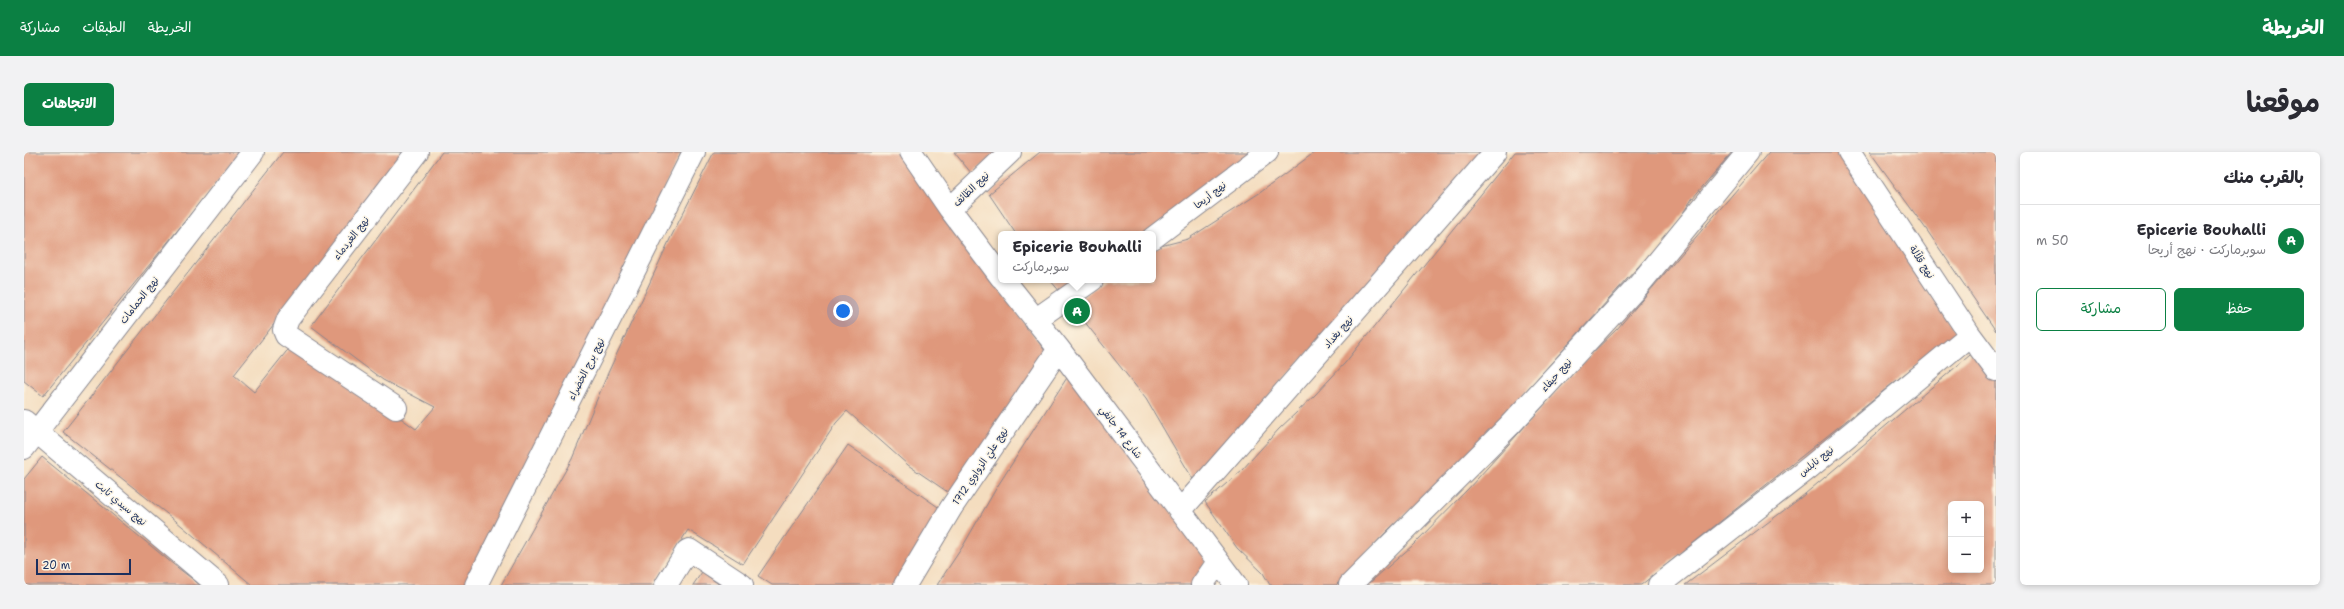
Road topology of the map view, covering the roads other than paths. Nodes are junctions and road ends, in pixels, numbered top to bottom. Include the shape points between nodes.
1 (253, 152) edge
2 (418, 152) edge
3 (694, 152) edge
4 (911, 152) edge
5 (1010, 152) edge
6 (1266, 152) edge
7 (1495, 152) edge
8 (1748, 152) edge
9 (1849, 152) edge
10 (950, 210) junction
11 (1156, 236) edge
12 (998, 273) edge
13 (1006, 283) edge
14 (1088, 283) edge
15 (1035, 320) junction
16 (1970, 335) junction
17 (1059, 349) junction
18 (1996, 370) edge
19 (396, 408) dead end
20 (31, 427) edge
21 (24, 448) edge
22 (1180, 511) junction
23 (1218, 562) junction
24 (218, 585) edge
25 (476, 585) edge
26 (666, 585) edge
27 (742, 585) edge
28 (905, 585) edge
29 (1202, 585) edge
30 (1236, 585) edge
31 (1350, 585) edge
32 (1659, 585) edge

1 - 20 street, نهج الحمامات
2 - 19 street, نهج الغردماء via 284,330 286,335
3 - 25 street, نهج برج الخضراء
4 - 10 street
5 - 10 street, نهج الطّائف
6 - 11 street, نهج أريحا
7 - 22 street, نهج بغداد
8 - 31 street, نهج حيفاء via 1638,286 1526,408
9 - 16 street, نهج قلاّلة
10 - 12 street
13 - 15 street, شارع 14 جانفي
14 - 15 street
15 - 17 street, شارع 14 جانفي
16 - 18 street, نهج قلاّلة
16 - 32 street, نهج نابلس via 1810,467
17 - 22 street, شارع 14 جانفي
17 - 28 street, نهج عليّ الزواوي 1712 via 951,508
20 - 21 street, نهج الحمامات
20 - 24 street, نهج سيدي ثابت
22 - 23 street, شارع 14 جانفي
23 - 29 street
23 - 30 street, شارع 14 جانفي
26 - 27 street via 689,550

